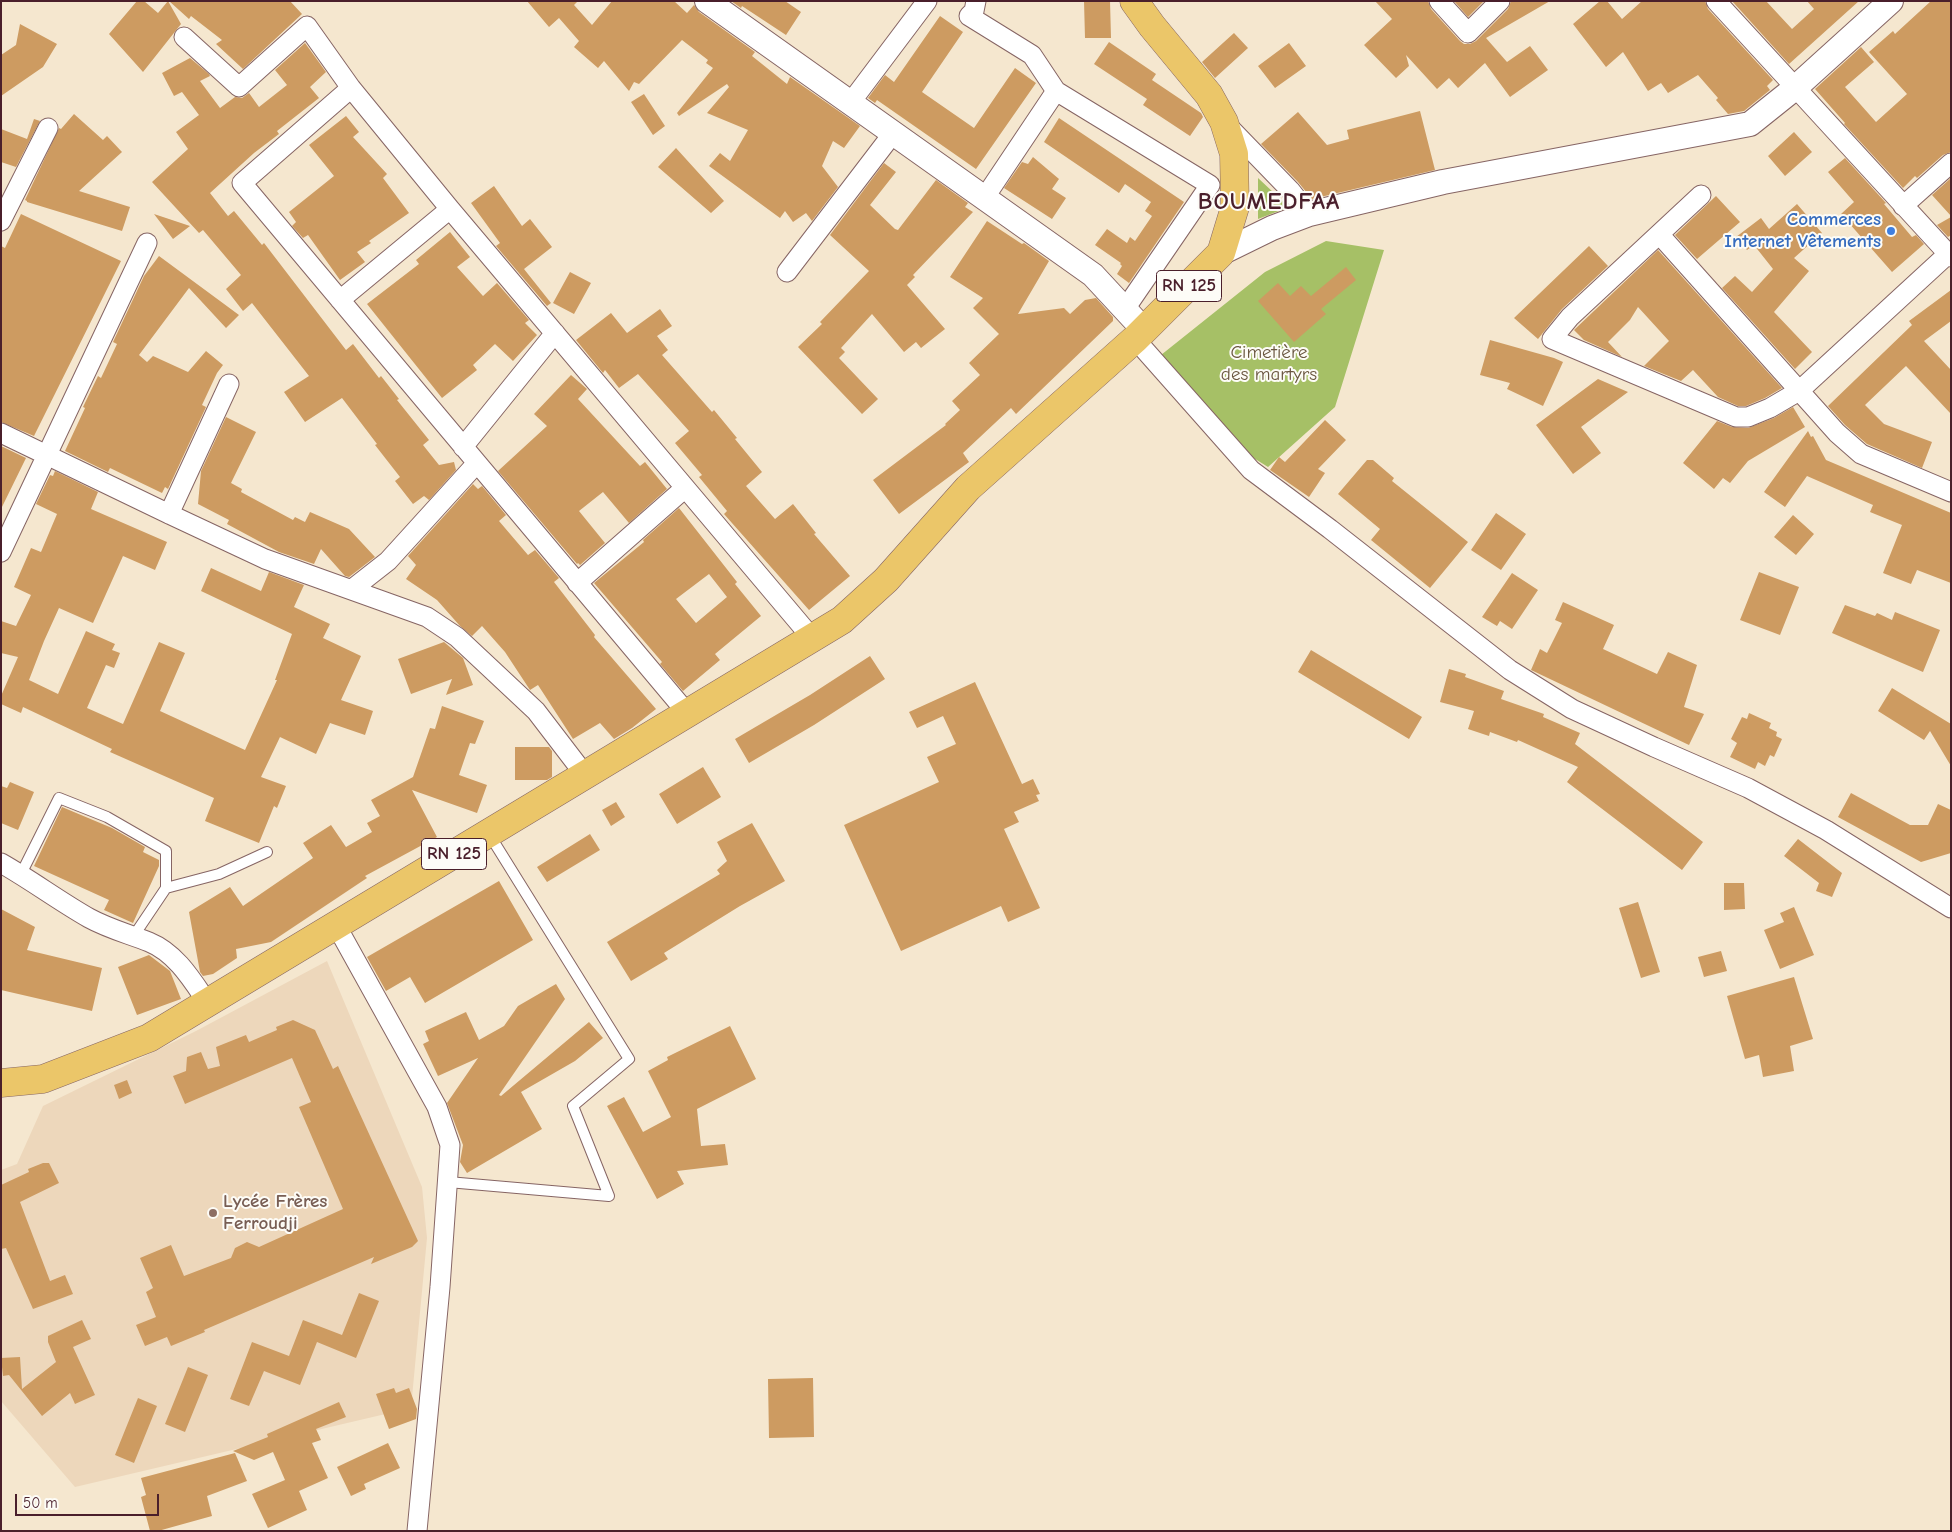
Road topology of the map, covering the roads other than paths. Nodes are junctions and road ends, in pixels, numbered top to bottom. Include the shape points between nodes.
1 (707, 1) edge
2 (927, 1) edge
3 (976, 1) edge
4 (1134, 1) edge
5 (1439, 1) edge
6 (1500, 1) edge
7 (1716, 1) edge
8 (1891, 1) edge
9 (184, 37) dead end
10 (351, 88) junction
11 (1795, 88) junction
12 (1056, 91) junction
13 (851, 102) junction
14 (1224, 122) junction
15 (48, 128) dead end
16 (894, 132) junction
17 (1951, 163) edge
18 (1222, 188) junction
19 (1701, 195) dead end
20 (985, 197) junction
21 (1903, 206) junction
22 (450, 209) junction
23 (1309, 214) junction
24 (1, 221) edge
25 (1659, 234) junction
26 (147, 243) dead end
27 (1222, 253) junction
28 (1949, 255) edge
29 (787, 272) dead end
30 (340, 300) junction
31 (1125, 309) junction
32 (555, 333) junction
33 (1140, 335) junction
34 (229, 384) dead end
35 (1799, 391) junction
36 (1, 433) edge
37 (463, 447) junction
38 (47, 455) junction
39 (477, 463) junction
40 (685, 488) junction
41 (1951, 492) edge
42 (169, 514) junction
43 (1, 552) edge
44 (577, 583) junction
45 (351, 590) junction
46 (812, 638) junction
47 (687, 714) junction
48 (585, 775) junction
49 (488, 833) junction
50 (267, 852) dead end
51 (1, 863) edge
52 (21, 874) junction
53 (166, 888) junction
54 (1951, 908) edge
55 (336, 925) junction
56 (134, 937) junction
57 (207, 1002) junction
58 (1, 1083) edge
59 (448, 1182) junction
60 (417, 1531) edge

1 - 13 street
2 - 13 street
3 - 12 street via 969,16 1032,55
4 - 14 main road, RN 125 via 1209,95
5 - 6 street via 1468,33
7 - 11 street
8 - 11 street
9 - 10 street via 239,87 307,26
10 - 22 street
10 - 30 street via 242,183
11 - 21 street
11 - 23 street via 1750,124 1443,182
12 - 18 street
12 - 20 street
13 - 16 street
14 - 18 main road, RN 125 via 1234,154
14 - 23 street
15 - 24 street
16 - 20 street
16 - 29 street
17 - 21 street
18 - 27 main road, RN 125 via 1235,207
18 - 31 street
19 - 25 street
20 - 31 street via 1093,275
21 - 28 street
22 - 30 street
22 - 32 street
23 - 27 street
25 - 35 street
25 - 35 street via 1570,317 1552,339 1736,417 1748,417 1770,408
26 - 38 street
27 - 33 main road, RN 125
28 - 35 street
30 - 37 street
31 - 33 street
32 - 37 street
32 - 40 street
33 - 46 main road, RN 125 via 968,488 886,580 842,620
33 - 54 street via 1251,470 1510,670 1572,709 1748,788 1826,830
34 - 42 street
35 - 41 street via 1837,434 1862,454
36 - 38 street
37 - 39 street
38 - 42 street
38 - 43 street
39 - 44 street
39 - 45 street via 388,561
40 - 44 street
40 - 46 street
42 - 45 street via 265,559
44 - 47 street
45 - 48 street via 428,617 457,637 536,711
46 - 47 main road, RN 125
47 - 48 main road, RN 125
48 - 49 main road, RN 125
49 - 55 main road, RN 125
49 - 59 lane via 629,1059 573,1106 609,1196
50 - 53 lane via 219,874
51 - 52 street
52 - 53 lane via 59,798 106,818 166,851
52 - 56 street via 109,929
53 - 56 lane
55 - 57 main road, RN 125
55 - 59 street via 437,1107 450,1144
56 - 57 street via 168,953
57 - 58 main road, RN 125 via 149,1038 86,1063 43,1079
59 - 60 street

